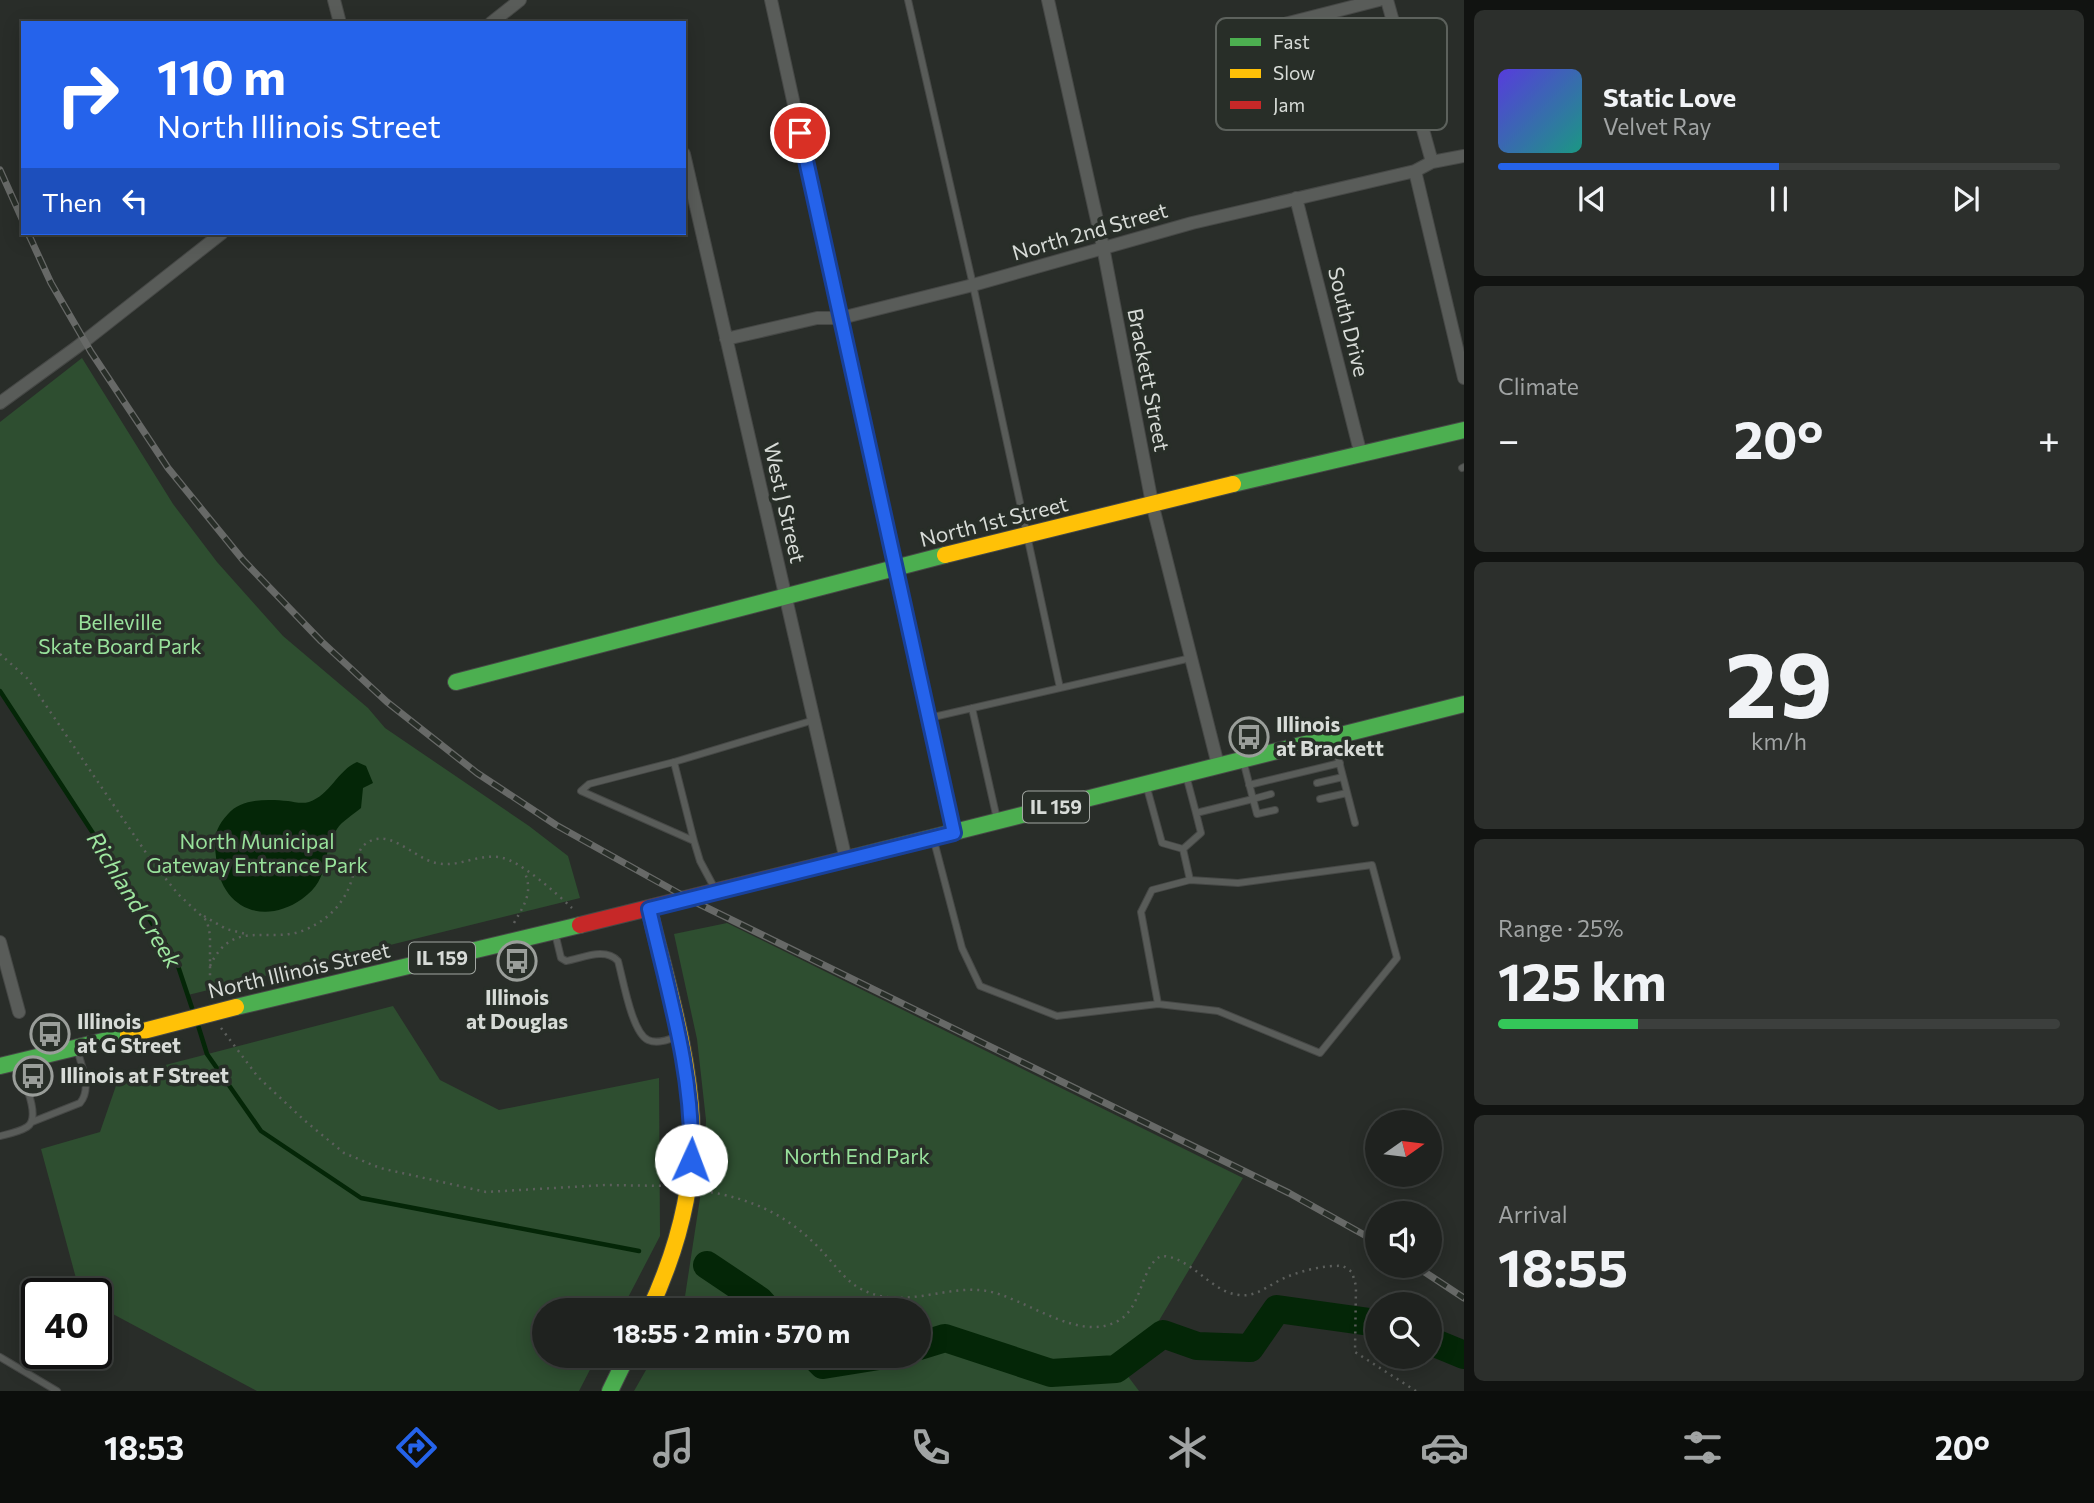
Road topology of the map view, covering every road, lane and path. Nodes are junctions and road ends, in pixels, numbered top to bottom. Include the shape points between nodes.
1 (334, 0) edge
2 (520, 0) edge
3 (771, 0) edge
4 (908, 0) edge
5 (1048, 0) edge
6 (1378, 0) edge
7 (1387, 0) edge
8 (1308, 18) edge
9 (1392, 18) edge
10 (339, 21) edge
11 (494, 21) edge
12 (1423, 130) edge
13 (1464, 156) edge
14 (1432, 162) junction
15 (686, 163) edge
16 (1415, 171) junction
17 (1296, 198) junction
18 (219, 235) edge
19 (1103, 247) junction
20 (974, 285) junction
21 (841, 318) junction
22 (726, 339) junction
23 (1464, 378) edge
24 (0, 403) edge
25 (1464, 430) edge
26 (1362, 455) junction
27 (1152, 503) junction
28 (1026, 535) junction
29 (896, 568) junction
30 (786, 596) junction
31 (0, 654) edge
32 (1191, 658) junction
33 (456, 682) dead end
34 (1060, 688) junction
35 (1464, 704) edge
36 (972, 708) junction
37 (929, 718) junction
38 (814, 720) junction
39 (1333, 737) junction
40 (1243, 759) junction
41 (674, 762) junction
42 (1339, 763) junction
43 (1218, 765) junction
44 (1185, 774) junction
45 (1343, 777) junction
46 (1317, 783) dead end
47 (1146, 784) junction
48 (1249, 785) junction
49 (1347, 793) junction
50 (1271, 794) dead end
51 (1253, 799) junction
52 (1320, 799) dead end
53 (1275, 810) dead end
54 (1196, 813) junction
55 (998, 822) junction
56 (1355, 823) dead end
57 (954, 833) junction
58 (933, 838) junction
59 (694, 841) junction
60 (1184, 849) junction
61 (846, 860) junction
62 (522, 869) junction
63 (1190, 880) junction
64 (717, 892) junction
65 (567, 903) dead end
66 (649, 909) junction
67 (203, 915) junction
68 (555, 932) junction
69 (249, 934) junction
70 (0, 942) edge
71 (502, 944) junction
72 (208, 969) junction
73 (211, 1002) dead end
74 (1158, 1004) junction
75 (19, 1012) dead end
76 (220, 1024) dead end
77 (679, 1037) junction
78 (77, 1047) junction
79 (17, 1062) junction
80 (0, 1066) edge
81 (32, 1122) junction
82 (0, 1136) edge
83 (687, 1189) junction
84 (655, 1298) edge
85 (0, 1357) edge
86 (621, 1368) edge
87 (57, 1391) edge
88 (610, 1391) edge
89 (1416, 1391) edge

1 - 10 street
2 - 11 street
3 - 21 street
4 - 20 lane
5 - 19 street, Brackett Street
6 - 8 street
7 - 9 street
12 - 14 street
13 - 14 street, North 2nd Street
14 - 16 street, North 2nd Street
15 - 22 street, West J Street
16 - 17 street, North 2nd Street
16 - 23 street
17 - 19 street, North 2nd Street
17 - 26 street, South Drive
18 - 24 street
19 - 20 street, North 2nd Street
19 - 27 street, Brackett Street
20 - 21 street, North 2nd Street
20 - 28 lane
21 - 22 street, North 2nd Street via 817,318
21 - 29 street
22 - 30 street, West J Street
25 - 26 main road, North 1st Street
26 - 27 main road, North 1st Street
27 - 28 main road, North 1st Street
27 - 32 street, Brackett Street
28 - 29 main road, North 1st Street
28 - 34 lane
29 - 30 main road, North 1st Street
29 - 37 street
30 - 33 main road, North 1st Street
30 - 38 street, West J Street
31 - 67 path via 28,679 152,863
32 - 34 lane
32 - 43 street, Brackett Street
34 - 36 lane
35 - 39 main road, North Illinois Street / IL 159
36 - 37 lane
36 - 55 lane
37 - 57 street
38 - 41 lane
38 - 61 street, West J Street
39 - 40 main road, North Illinois Street / IL 159
39 - 42 lane
40 - 43 main road, North Illinois Street / IL 159
40 - 48 lane
41 - 59 lane
41 - 59 lane via 589,784 581,791
42 - 45 lane
42 - 48 lane
43 - 44 main road, North Illinois Street / IL 159
44 - 47 main road, North Illinois Street / IL 159
44 - 54 lane
45 - 46 lane
45 - 49 lane
47 - 55 main road, North Illinois Street / IL 159
47 - 60 lane via 1161,844
48 - 51 lane
49 - 52 lane
49 - 56 lane
50 - 51 lane
51 - 53 lane via 1257,814
51 - 54 lane
54 - 60 lane via 1201,833
55 - 57 main road, North Illinois Street / IL 159
57 - 58 main road, North Illinois Street / IL 159
58 - 61 main road, North Illinois Street / IL 159
58 - 74 lane via 962,948 980,986 1057,1016
59 - 64 lane
60 - 63 lane
61 - 64 main road, North Illinois Street / IL 159
62 - 65 path
62 - 69 path via 490,856 448,865 435,863 397,842 373,840 360,849 347,893 322,921 301,932
62 - 71 path via 528,895
63 - 74 lane via 1152,890 1141,912
63 - 74 lane via 1238,883 1372,864 1397,958 1320,1054 1218,1011
64 - 66 main road, North Illinois Street / IL 159
66 - 68 main road, North Illinois Street / IL 159
66 - 77 main road
67 - 69 path via 226,929
67 - 72 path via 209,927
68 - 71 main road, North Illinois Street / IL 159
68 - 77 lane via 561,958 566,961 606,953 618,961 638,1032 657,1042
69 - 72 path via 221,947
70 - 75 street
71 - 78 main road, North Illinois Street / IL 159, bridge
72 - 73 path
76 - 83 path via 249,1067 304,1120 344,1153 380,1168 486,1192 605,1185
77 - 83 main road via 692,1128
78 - 79 main road, North Illinois Street / IL 159
78 - 81 lane via 86,1097
79 - 80 main road, North Illinois Street / IL 159
79 - 81 lane via 34,1112
81 - 82 lane
83 - 84 main road via 667,1270
83 - 89 path via 766,1208 804,1232 860,1289 906,1299 987,1291 1060,1320 1100,1326 1119,1320 1134,1305 1158,1257 1169,1257 1233,1294 1245,1296 1301,1272 1343,1266 1354,1277 1357,1354
85 - 87 lane
86 - 88 main road

